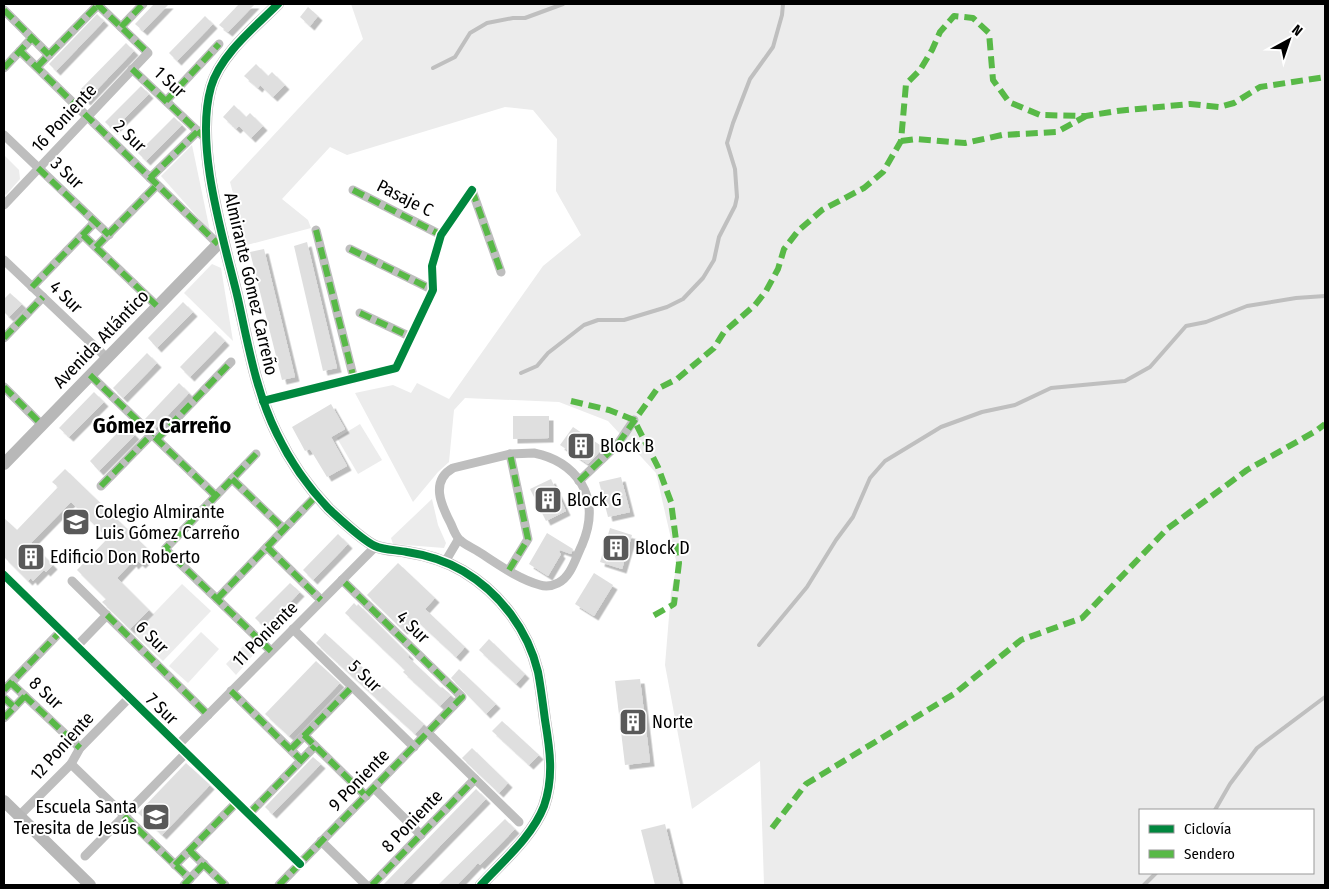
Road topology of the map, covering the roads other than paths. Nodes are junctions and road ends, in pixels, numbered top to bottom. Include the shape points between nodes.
1 (97, 4) edge
2 (143, 4) edge
3 (278, 4) edge
4 (4, 10) edge
5 (121, 27) junction
6 (32, 38) junction
7 (219, 44) dead end
8 (20, 51) junction
9 (148, 53) joint
10 (49, 54) junction
11 (37, 67) junction
12 (4, 68) edge
13 (132, 69) junction
14 (166, 101) junction
15 (88, 117) junction
16 (4, 134) edge
17 (202, 135) junction
18 (38, 168) junction
19 (150, 178) junction
20 (157, 185) junction
21 (353, 190) dead end
22 (4, 205) edge
23 (95, 222) junction
24 (316, 230) dead end
25 (83, 234) junction
26 (109, 235) junction
27 (441, 235) junction
28 (220, 241) junction
29 (96, 248) junction
30 (350, 250) dead end
31 (4, 260) edge
32 (501, 272) dead end
33 (32, 287) junction
34 (433, 290) junction
35 (43, 297) junction
36 (157, 306) junction
37 (360, 313) dead end
38 (411, 337) junction
39 (4, 338) edge
40 (107, 358) junction
41 (231, 362) dead end
42 (90, 375) junction
43 (354, 379) junction
44 (4, 387) edge
45 (263, 401) junction
46 (634, 420) dead end
47 (42, 425) junction
48 (154, 436) junction
49 (256, 454) dead end
50 (510, 454) junction
51 (4, 464) edge
52 (232, 479) junction
53 (579, 481) junction
54 (101, 486) dead end
55 (317, 495) junction
56 (216, 496) junction
57 (284, 530) junction
58 (458, 540) junction
59 (376, 546) junction
60 (267, 547) junction
61 (445, 562) junction
62 (508, 570) junction
63 (5, 579) edge
64 (342, 580) junction
65 (72, 581) dead end
66 (217, 599) junction
67 (321, 600) junction
68 (107, 615) junction
69 (293, 629) junction
70 (60, 630) junction
71 (76, 646) junction
72 (271, 651) junction
73 (11, 683) junction
74 (352, 687) junction
75 (4, 690) edge
76 (231, 691) junction
77 (25, 696) junction
78 (4, 698) edge
79 (130, 698) junction
80 (462, 698) joint
81 (14, 707) junction
82 (208, 715) junction
83 (4, 718) edge
84 (428, 733) junction
85 (304, 735) junction
86 (178, 745) junction
87 (315, 746) junction
88 (414, 747) junction
89 (80, 748) junction
90 (290, 749) junction
91 (186, 753) junction
92 (302, 760) junction
93 (71, 764) junction
94 (475, 779) junction
95 (374, 788) junction
96 (366, 796) junction
97 (4, 801) edge
98 (237, 802) junction
99 (249, 814) junction
100 (19, 816) junction
101 (124, 816) junction
102 (519, 822) dead end
103 (421, 835) junction
104 (321, 842) junction
105 (190, 850) junction
106 (85, 856) dead end
107 (204, 864) junction
108 (300, 864) junction
109 (175, 865) junction
110 (187, 882) edge
111 (90, 885) edge
112 (226, 885) edge
113 (278, 885) edge
114 (366, 885) edge
115 (372, 885) edge
116 (481, 885) edge

1 - 5 street, 1 Sur
1 - 10 street
2 - 5 street
3 - 17 street, Almirante Gómez Carreño via 226,58 217,72
4 - 6 street
5 - 9 street, 1 Sur
6 - 8 street
6 - 10 street
7 - 14 street
8 - 11 street, 2 Sur
8 - 12 street
9 - 13 street, 16 Poniente
10 - 11 street
11 - 15 street, 2 Sur
13 - 14 street, 1 Sur
13 - 15 street, 16 Poniente
14 - 17 street, 1 Sur
15 - 18 street, 16 Poniente
15 - 19 street, 2 Sur
16 - 18 street, 3 Sur
17 - 19 street
17 - 28 street, Almirante Gómez Carreño
18 - 22 street, 16 Poniente
18 - 23 street, 3 Sur
19 - 20 street, 2 Sur
20 - 26 street
20 - 28 street, 2 Sur
21 - 27 street, Pasaje C
23 - 25 street
23 - 26 street, 3 Sur
24 - 43 street
25 - 29 street
25 - 33 street
26 - 29 street
27 - 32 street via 472,190
27 - 34 street via 432,266
28 - 36 street, Avenida Atlántico
28 - 45 street, Almirante Gómez Carreño
29 - 36 street
30 - 34 street
31 - 33 street, 4 Sur
33 - 35 street, 4 Sur
34 - 38 street
35 - 39 street
35 - 40 street, 4 Sur
36 - 40 street, Avenida Atlántico
37 - 38 street
38 - 43 street via 396,368
40 - 42 street, Avenida Atlántico
41 - 48 street
42 - 47 street, Avenida Atlántico
42 - 48 street
43 - 45 street
44 - 47 street
45 - 55 street, Almirante Gómez Carreño via 286,452
46 - 53 street via 617,445
47 - 51 street, Avenida Atlántico
48 - 54 street
48 - 56 street
49 - 52 street
50 - 53 street via 534,453 552,458
50 - 58 street via 453,468 441,478 438,489 443,508
50 - 62 street via 528,539
52 - 56 street
52 - 57 street
53 - 62 street via 590,510 588,529 566,576 558,583 542,586
55 - 57 street
55 - 59 street, Almirante Gómez Carreño via 344,522
56 - 66 street via 165,549
57 - 60 street
58 - 61 street
58 - 62 street
59 - 61 street, Almirante Gómez Carreño
59 - 64 street, 11 Poniente
60 - 66 street
60 - 67 street
61 - 116 street, Almirante Gómez Carreño via 486,588 509,611 522,632 538,674 550,755 548,793 538,819 531,831
63 - 70 street, 7 Sur
64 - 67 street, 11 Poniente
64 - 80 street, 4 Sur
65 - 68 street, 6 Sur
66 - 72 street
67 - 69 street, 11 Poniente
68 - 71 street
68 - 82 street, 6 Sur
69 - 72 street, 11 Poniente
69 - 74 street, 5 Sur
70 - 71 street, 7 Sur
70 - 73 street
71 - 79 street, 7 Sur
72 - 76 street, 11 Poniente
73 - 75 street
73 - 77 street, 8 Sur
74 - 85 street
74 - 88 street, 5 Sur
76 - 82 street, 11 Poniente
76 - 90 street
77 - 81 street
77 - 89 street, 8 Sur
78 - 81 street, 8 Sur
79 - 86 street, 7 Sur
79 - 89 street, 12 Poniente
80 - 84 street, 9 Poniente
81 - 83 street
82 - 86 street, 11 Poniente
84 - 88 street, 9 Poniente
84 - 94 street
85 - 87 street
85 - 90 street
86 - 91 street, 7 Sur
87 - 92 street
87 - 96 street
88 - 95 street, 9 Poniente
89 - 93 street, 12 Poniente
90 - 92 street
91 - 98 street, 7 Sur
91 - 101 street
92 - 99 street
93 - 100 street, 12 Poniente
93 - 101 street
94 - 102 street
94 - 103 street, 8 Poniente
95 - 96 street, 9 Poniente
95 - 103 street
96 - 104 street, 9 Poniente
97 - 100 street
98 - 99 street, 7 Sur
98 - 105 street
99 - 108 street, 7 Sur
100 - 111 street
101 - 106 street
101 - 109 street
103 - 115 street, 8 Poniente
104 - 108 street, 9 Poniente
104 - 114 street
105 - 107 street
105 - 109 street
107 - 110 street
107 - 112 street
108 - 113 street, 9 Poniente
109 - 110 street

